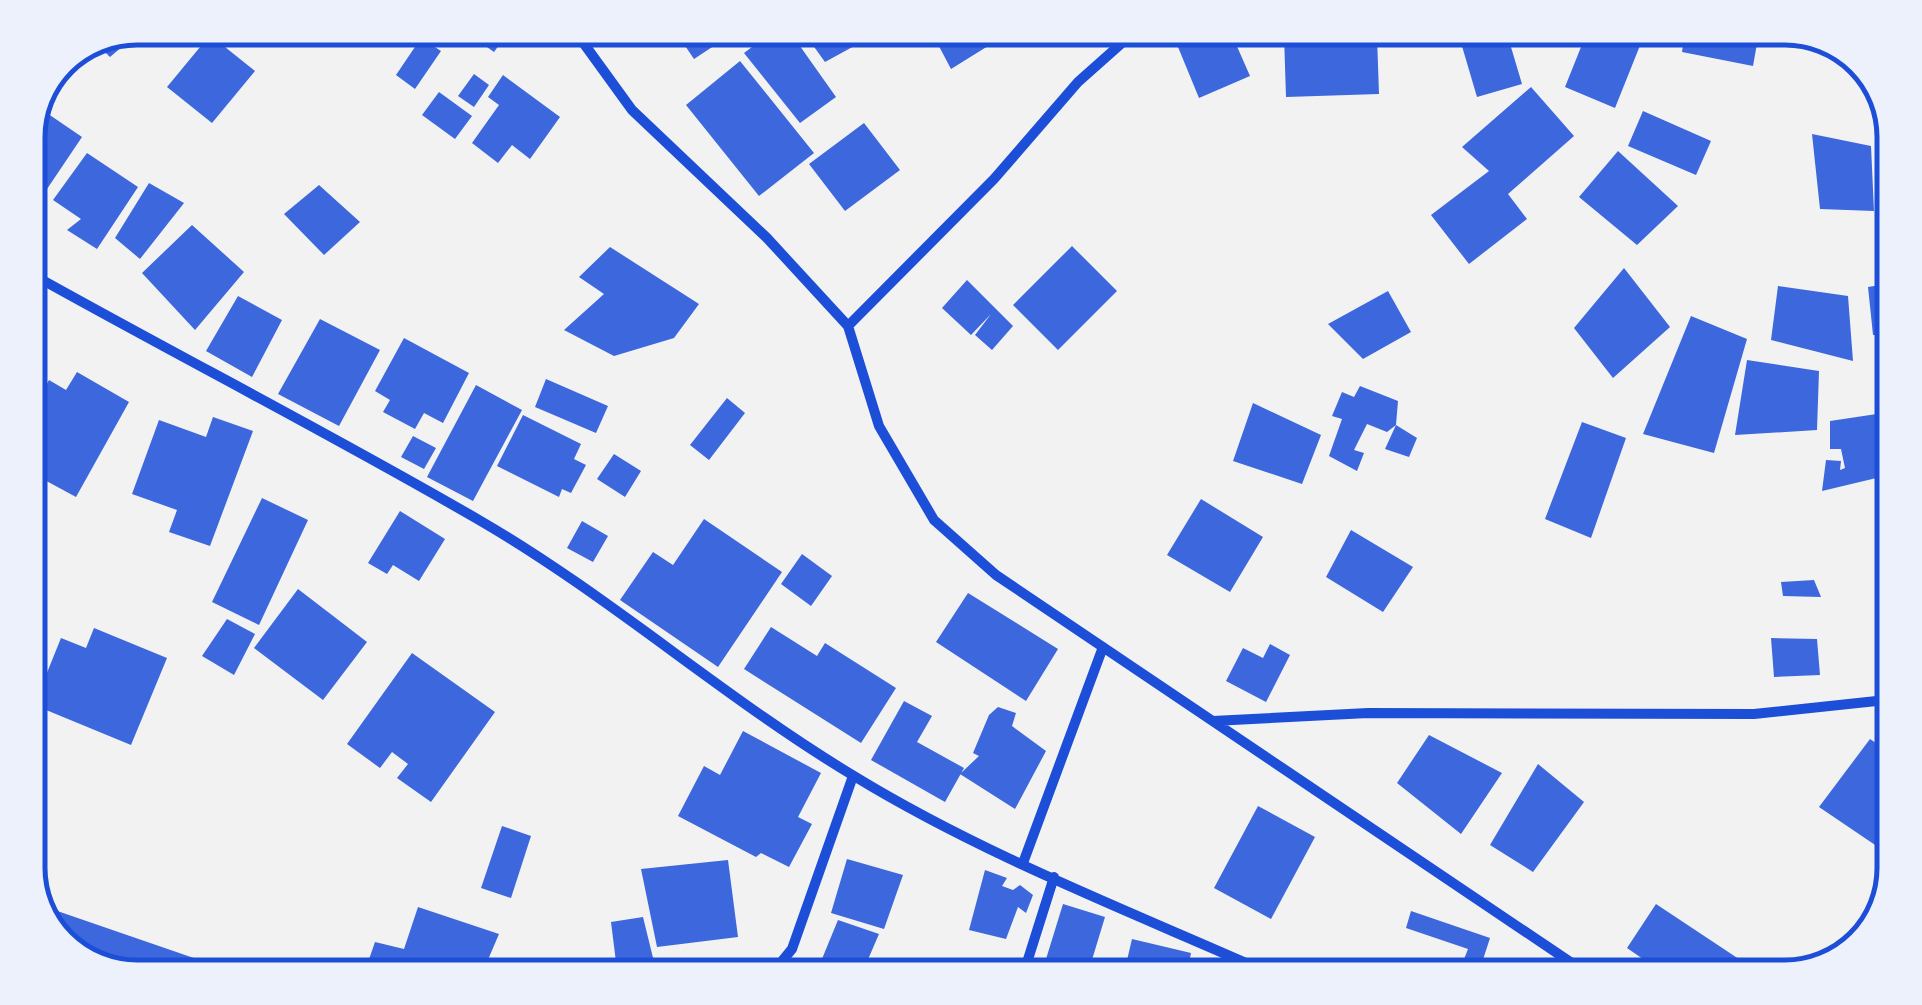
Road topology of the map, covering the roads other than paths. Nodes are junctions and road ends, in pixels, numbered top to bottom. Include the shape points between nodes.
1 (585, 45) edge
2 (1120, 45) edge
3 (45, 281) edge
4 (848, 326) junction
5 (1103, 647) junction
6 (1877, 701) edge
7 (1213, 720) junction
8 (853, 776) junction
9 (1022, 863) junction
10 (1054, 878) junction
11 (783, 960) edge
12 (1028, 960) edge
13 (1239, 960) edge
14 (1566, 960) edge

1 - 4 street via 632,110
2 - 4 street
3 - 8 street via 480,521 593,592 679,659
4 - 5 street via 879,426 934,520 996,576
5 - 7 street
5 - 9 street
6 - 7 street via 1754,714 1368,713
7 - 14 street
8 - 9 street
8 - 11 street
9 - 10 street
10 - 12 street
10 - 13 street

